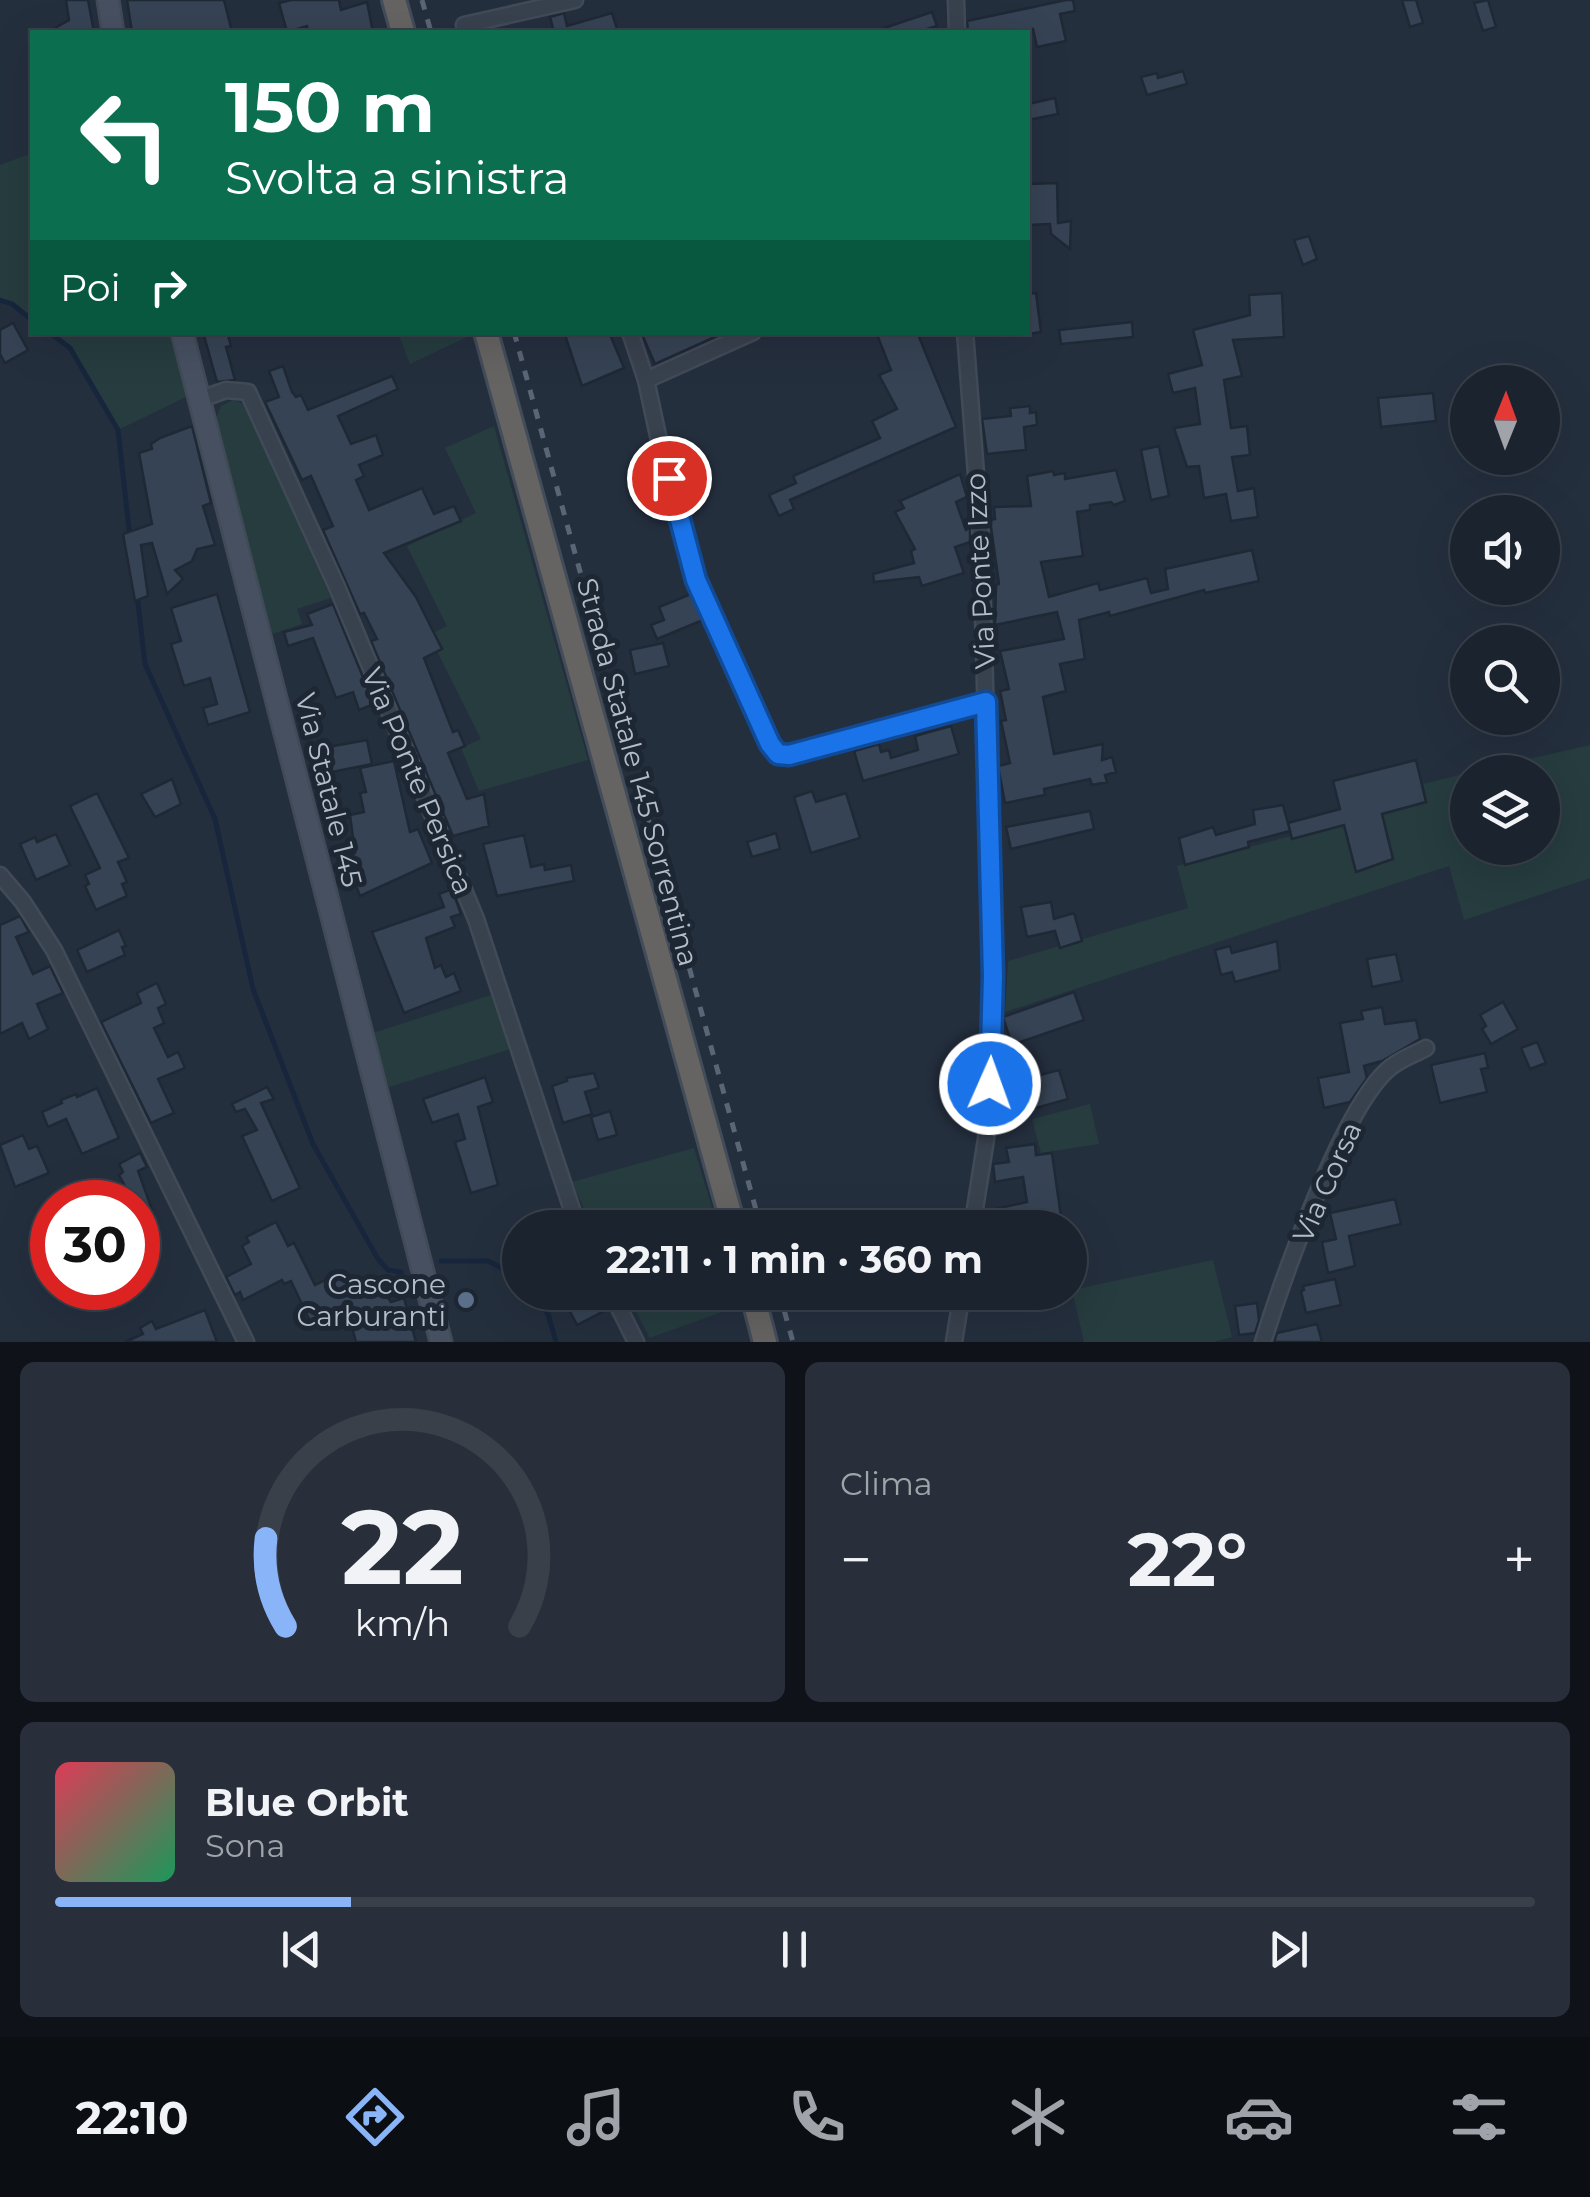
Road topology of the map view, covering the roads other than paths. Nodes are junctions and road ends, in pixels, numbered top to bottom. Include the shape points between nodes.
1 (108, 0) edge
2 (394, 0) edge
3 (575, 0) edge
4 (956, 0) edge
5 (464, 25) dead end
6 (113, 30) edge
7 (402, 30) edge
8 (957, 30) edge
9 (183, 335) edge
10 (487, 335) edge
11 (631, 335) edge
12 (746, 335) edge
13 (965, 335) edge
14 (646, 380) junction
15 (201, 399) junction
16 (986, 702) junction
17 (0, 875) edge
18 (1426, 1048) dead end
19 (572, 1210) edge
20 (729, 1210) edge
21 (975, 1210) edge
22 (620, 1310) edge
23 (757, 1310) edge
24 (959, 1310) edge
25 (246, 1342) edge
26 (442, 1342) edge
27 (636, 1342) edge
28 (765, 1342) edge
29 (954, 1342) edge
30 (1263, 1342) edge

1 - 6 main road
2 - 7 highway
3 - 5 street
4 - 8 street
9 - 15 main road, Via Statale 145
10 - 20 highway, Strada Statale 145 Sorrentina
11 - 14 street
12 - 14 street
13 - 16 street, Via Ponte Izzo
14 - 16 street via 696,580 778,754
15 - 19 street, Via Ponte Persica via 226,390 248,392 476,919
15 - 26 main road, Via Statale 145
16 - 21 street, Via Ponte Izzo via 992,1056
17 - 25 street via 54,950
18 - 30 street, Via Corsa via 1390,1068 1358,1112 1332,1160
22 - 27 street
23 - 28 highway
24 - 29 street

